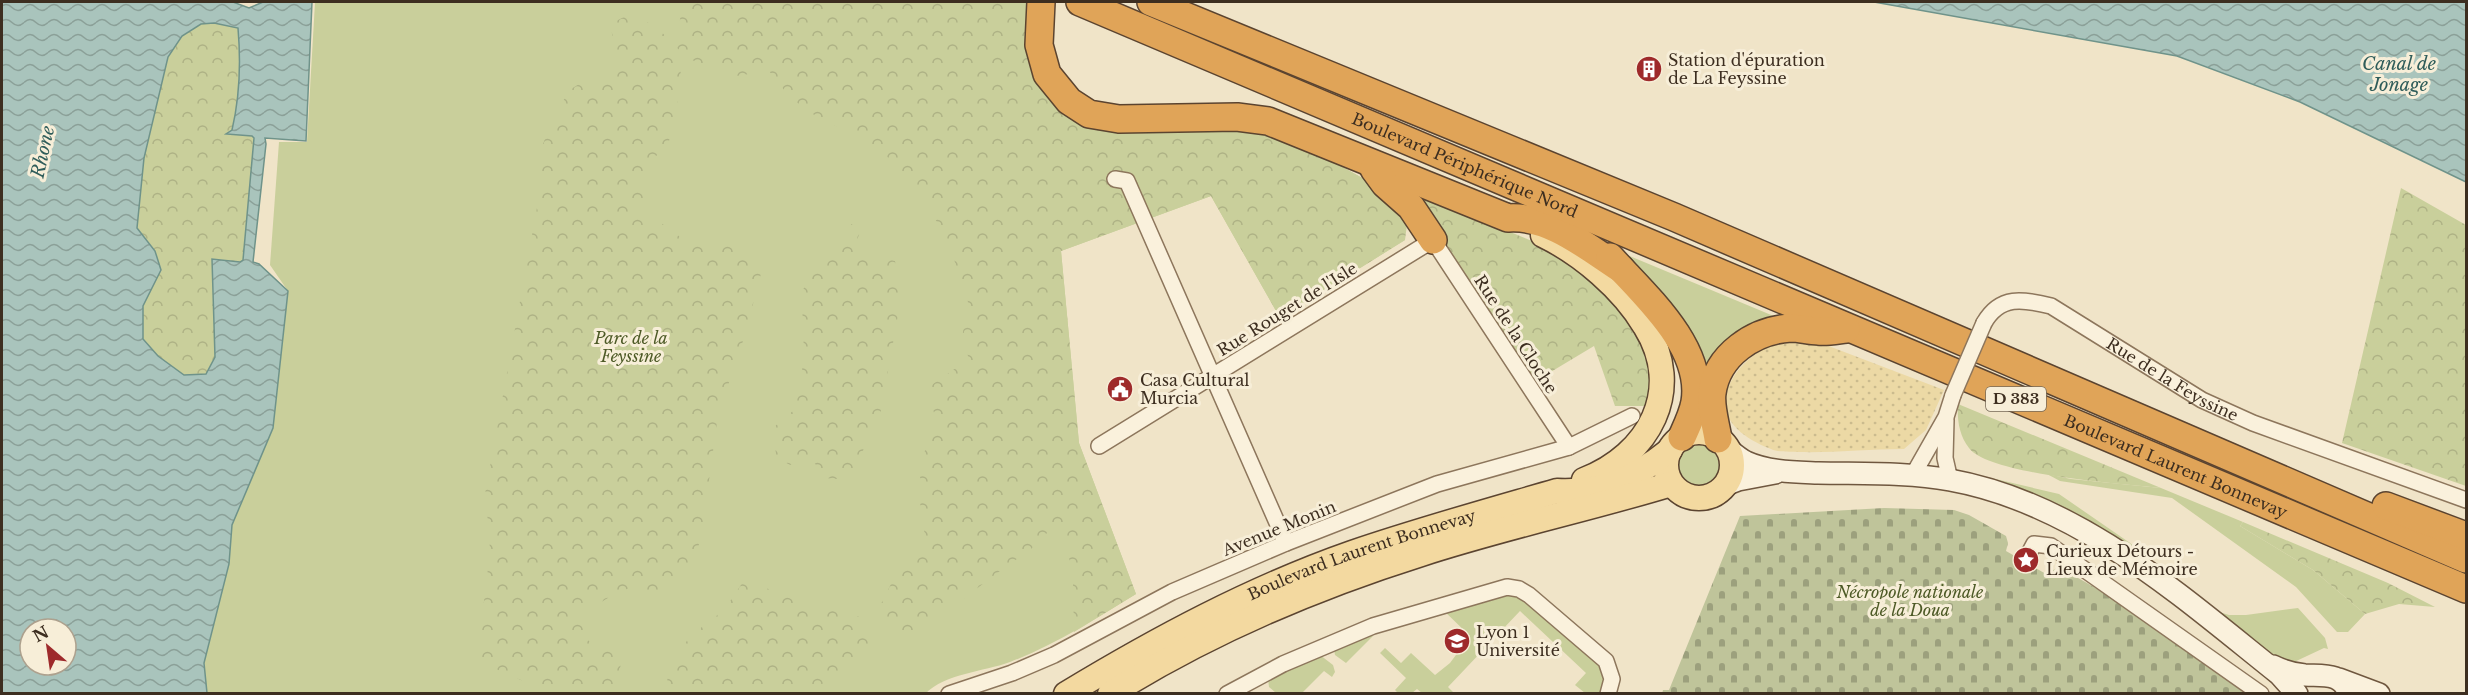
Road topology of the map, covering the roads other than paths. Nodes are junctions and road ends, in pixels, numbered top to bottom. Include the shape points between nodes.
1 (1080, 2) edge
2 (1151, 2) edge
3 (1040, 10) edge
4 (1370, 163) junction
5 (1115, 179) dead end
6 (1566, 208) junction
7 (1508, 218) junction
8 (1433, 240) junction
9 (1621, 269) junction
10 (1920, 322) joint
11 (1851, 329) junction
12 (1213, 376) junction
13 (1632, 416) dead end
14 (1946, 417) junction
15 (2184, 439) junction
16 (1676, 444) junction
17 (1723, 444) junction
18 (1099, 446) dead end
19 (1569, 447) junction
20 (1784, 472) junction
21 (1912, 476) junction
22 (1950, 480) junction
23 (1671, 484) junction
24 (1725, 485) junction
25 (1557, 491) junction
26 (2466, 500) edge
27 (2466, 536) edge
28 (1286, 543) junction
29 (2466, 559) edge
30 (2024, 563) dead end
31 (2466, 589) edge
32 (2259, 658) junction
33 (2336, 682) edge
34 (949, 693) edge
35 (1066, 693) edge
36 (1110, 693) edge
37 (1227, 693) edge
38 (1608, 693) edge
39 (2261, 693) edge
40 (2299, 693) edge
41 (2379, 693) edge

1 - 6 highway, Boulevard Périphérique Nord
2 - 10 highway, Boulevard Périphérique Nord
3 - 4 highway via 1039,45 1047,74 1069,101 1089,114 1119,119 1252,118
4 - 7 highway
4 - 8 highway via 1385,184 1411,207
5 - 12 street via 1127,181
6 - 9 highway via 1580,231
6 - 11 highway, Boulevard Périphérique Nord
7 - 9 highway via 1523,217 1552,228
7 - 25 main road via 1552,239 1616,290 1645,324 1662,370 1657,412 1644,436 1606,471
8 - 12 street, Rue Rouget de l'Isle
8 - 19 street, Rue de la Cloche
9 - 16 highway via 1663,315 1690,363 1695,402
10 - 15 highway, Boulevard Laurent Bonnevay / D 383
11 - 17 highway via 1784,329 1764,333 1743,344 1726,361 1714,384 1712,395
11 - 31 highway, Boulevard Laurent Bonnevay / D 383
12 - 18 street, Rue Rouget de l'Isle
12 - 28 street
13 - 19 street, Avenue Monin
14 - 21 street, Rue de la Feyssine
14 - 22 street, Rue de la Feyssine via 1945,458
14 - 26 street, Rue de la Feyssine, bridge via 1990,311 2005,302 2025,301 2051,306 2202,400 2253,423
15 - 27 highway via 2210,440
15 - 29 highway, Boulevard Laurent Bonnevay / D 383
16 - 17 main road via 1700,432
16 - 23 main road via 1666,467
16 - 25 main road, Boulevard Laurent Bonnevay via 1637,474 1602,488
17 - 20 street via 1746,462
17 - 24 main road via 1732,470
19 - 28 street, Avenue Monin via 1437,484
20 - 21 street
20 - 24 street
21 - 22 street
22 - 32 street via 1998,493 2067,521 2138,565
23 - 24 main road via 1683,494 1698,498 1713,495
23 - 36 main road, Boulevard Laurent Bonnevay via 1368,571 1217,636
25 - 35 main road, Boulevard Laurent Bonnevay via 1306,571 1213,612
28 - 34 street, Avenue Monin via 1172,592 1054,655
30 - 39 street via 2034,544 2051,546
32 - 33 street via 2291,673
32 - 40 street
33 - 40 street via 2304,684
33 - 41 street
37 - 38 street via 1373,626 1507,587 1529,595 1606,662 1612,679

